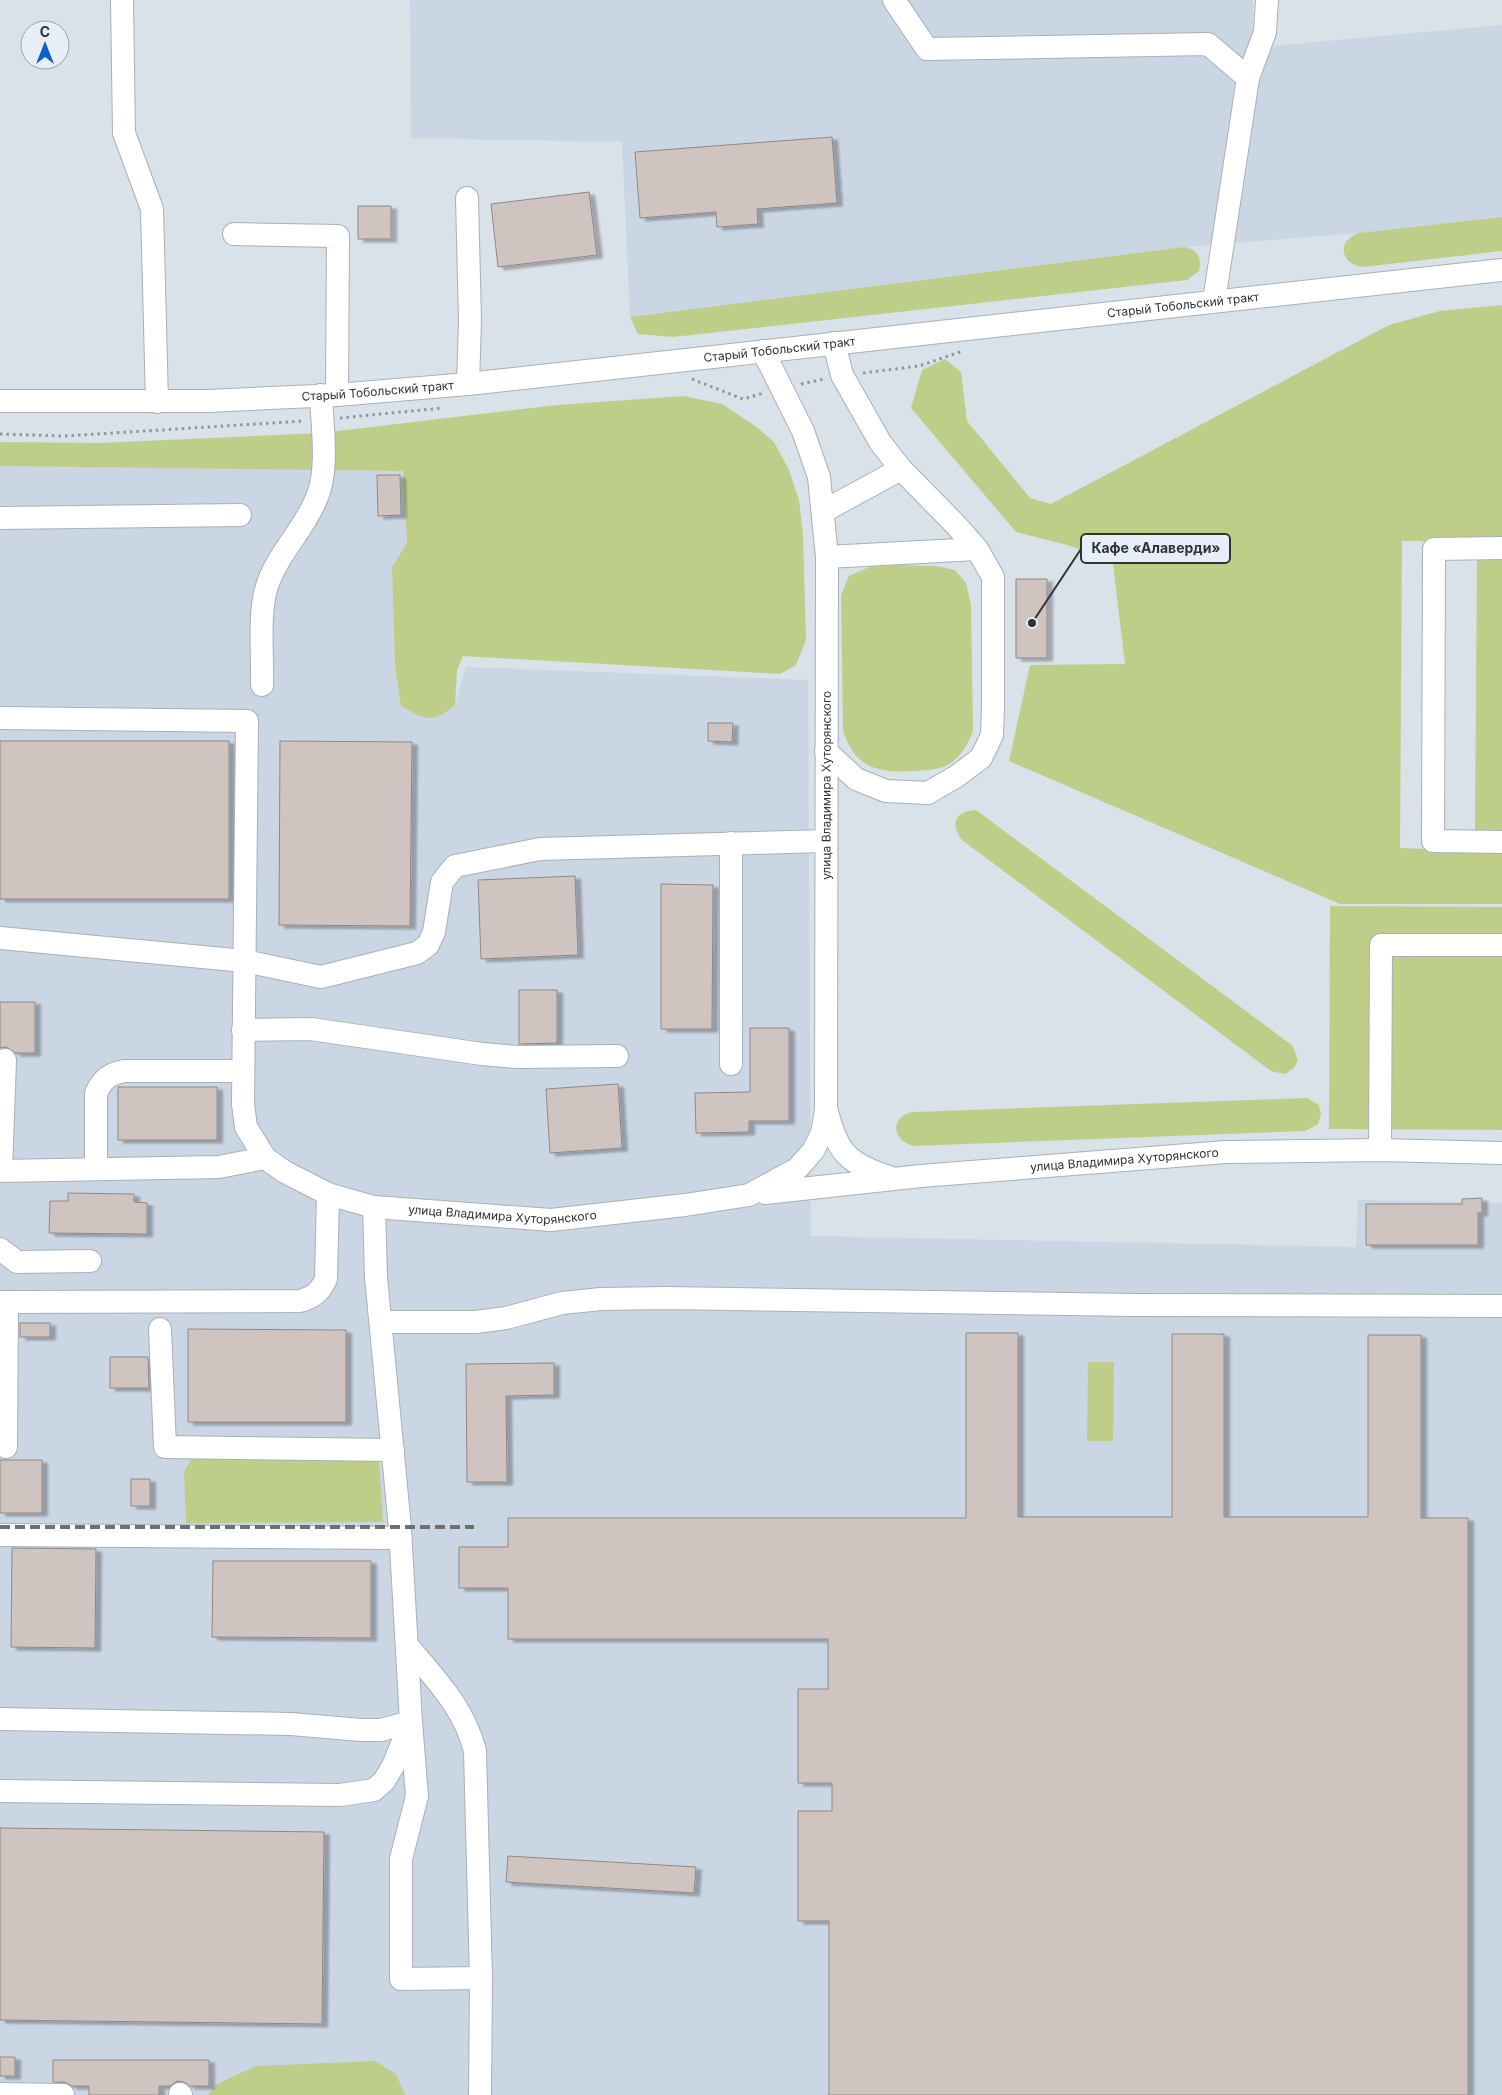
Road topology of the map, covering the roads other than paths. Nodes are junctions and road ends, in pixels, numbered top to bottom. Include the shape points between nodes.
1 (122, 0) edge
2 (894, 0) edge
3 (1267, 0) edge
4 (1248, 78) junction
5 (468, 198) dead end
6 (234, 234) dead end
7 (1502, 270) edge
8 (1214, 301) junction
9 (834, 343) junction
10 (763, 351) junction
11 (468, 384) junction
12 (329, 395) junction
13 (0, 399) edge
14 (157, 402) junction
15 (901, 469) junction
16 (824, 511) junction
17 (240, 515) dead end
18 (0, 518) edge
19 (1502, 548) edge
20 (978, 550) junction
21 (827, 557) junction
22 (262, 685) dead end
23 (0, 718) edge
24 (826, 751) junction
25 (826, 841) junction
26 (1502, 842) edge
27 (730, 843) junction
28 (0, 938) edge
29 (1502, 945) edge
30 (245, 961) junction
31 (244, 1030) junction
32 (617, 1056) dead end
33 (5, 1060) dead end
34 (730, 1064) dead end
35 (242, 1072) junction
36 (826, 1110) junction
37 (1380, 1150) junction
38 (1502, 1153) edge
39 (266, 1158) junction
40 (96, 1168) junction
41 (0, 1173) edge
42 (892, 1178) junction
43 (328, 1194) junction
44 (749, 1195) junction
45 (374, 1207) junction
46 (0, 1249) edge
47 (90, 1261) dead end
48 (4, 1302) edge
49 (1502, 1306) edge
50 (381, 1322) junction
51 (160, 1329) dead end
52 (6, 1447) dead end
53 (392, 1450) junction
54 (0, 1535) edge
55 (400, 1538) junction
56 (407, 1645) junction
57 (0, 1719) edge
58 (411, 1722) junction
59 (0, 1792) edge
60 (481, 1978) junction
61 (0, 2094) edge
62 (63, 2095) edge
63 (480, 2095) edge

1 - 14 street via 124,133 152,209
2 - 4 street via 927,49 1208,44
3 - 4 street via 1265,32
4 - 8 street
5 - 11 street
6 - 12 street via 338,236
7 - 8 street, Старый Тобольский тракт
8 - 9 street, Старый Тобольский тракт
9 - 10 street, Старый Тобольский тракт
9 - 15 street via 842,375 880,442
10 - 11 street, Старый Тобольский тракт
10 - 16 street, улица Владимира Хуторянского via 811,451 820,477
11 - 12 street, Старый Тобольский тракт
12 - 14 street, Старый Тобольский тракт
12 - 22 street via 321,486 312,508 266,588
13 - 14 street, Старый Тобольский тракт
15 - 16 street
15 - 20 street
16 - 21 street, улица Владимира Хуторянского
17 - 18 street
19 - 26 street via 1434,550 1433,841
20 - 21 street
20 - 24 street via 993,577 992,735 981,758 928,793 886,791 856,779
21 - 24 street, улица Владимира Хуторянского
23 - 30 street via 247,721
24 - 25 street, улица Владимира Хуторянского
25 - 27 street
25 - 36 street, улица Владимира Хуторянского
27 - 30 street via 540,848 456,866 442,882 434,932 428,945 417,953 321,977
27 - 34 street
28 - 30 street
29 - 37 street via 1381,945
30 - 31 street
31 - 32 street via 311,1029 517,1057
31 - 35 street
33 - 41 street
35 - 39 street via 246,1127
35 - 40 street via 124,1071 111,1074 101,1081 96,1093
36 - 42 street via 832,1130 850,1159 864,1169
36 - 44 street, улица Владимира Хуторянского via 822,1133 813,1151 780,1180
37 - 38 street, улица Владимира Хуторянского
37 - 42 street, улица Владимира Хуторянского via 1226,1152
39 - 40 street via 219,1167
39 - 43 street, улица Владимира Хуторянского via 285,1172
40 - 41 street
42 - 44 street, улица Владимира Хуторянского
43 - 45 street, улица Владимира Хуторянского
43 - 48 street via 326,1279 312,1297 300,1300
44 - 45 street, улица Владимира Хуторянского via 551,1220
45 - 50 street
46 - 47 street via 17,1262
48 - 52 street
49 - 50 street via 1136,1305 666,1298 601,1299 476,1322
50 - 53 street
51 - 53 street via 165,1447
53 - 55 street
54 - 55 street
55 - 56 street
56 - 58 street
56 - 60 street via 461,1713 475,1751
57 - 58 street via 291,1724 362,1730 381,1730
58 - 59 street via 394,1766 384,1781 367,1792 340,1795
58 - 60 street via 417,1796 401,1859 401,1979
60 - 63 street
61 - 62 street

